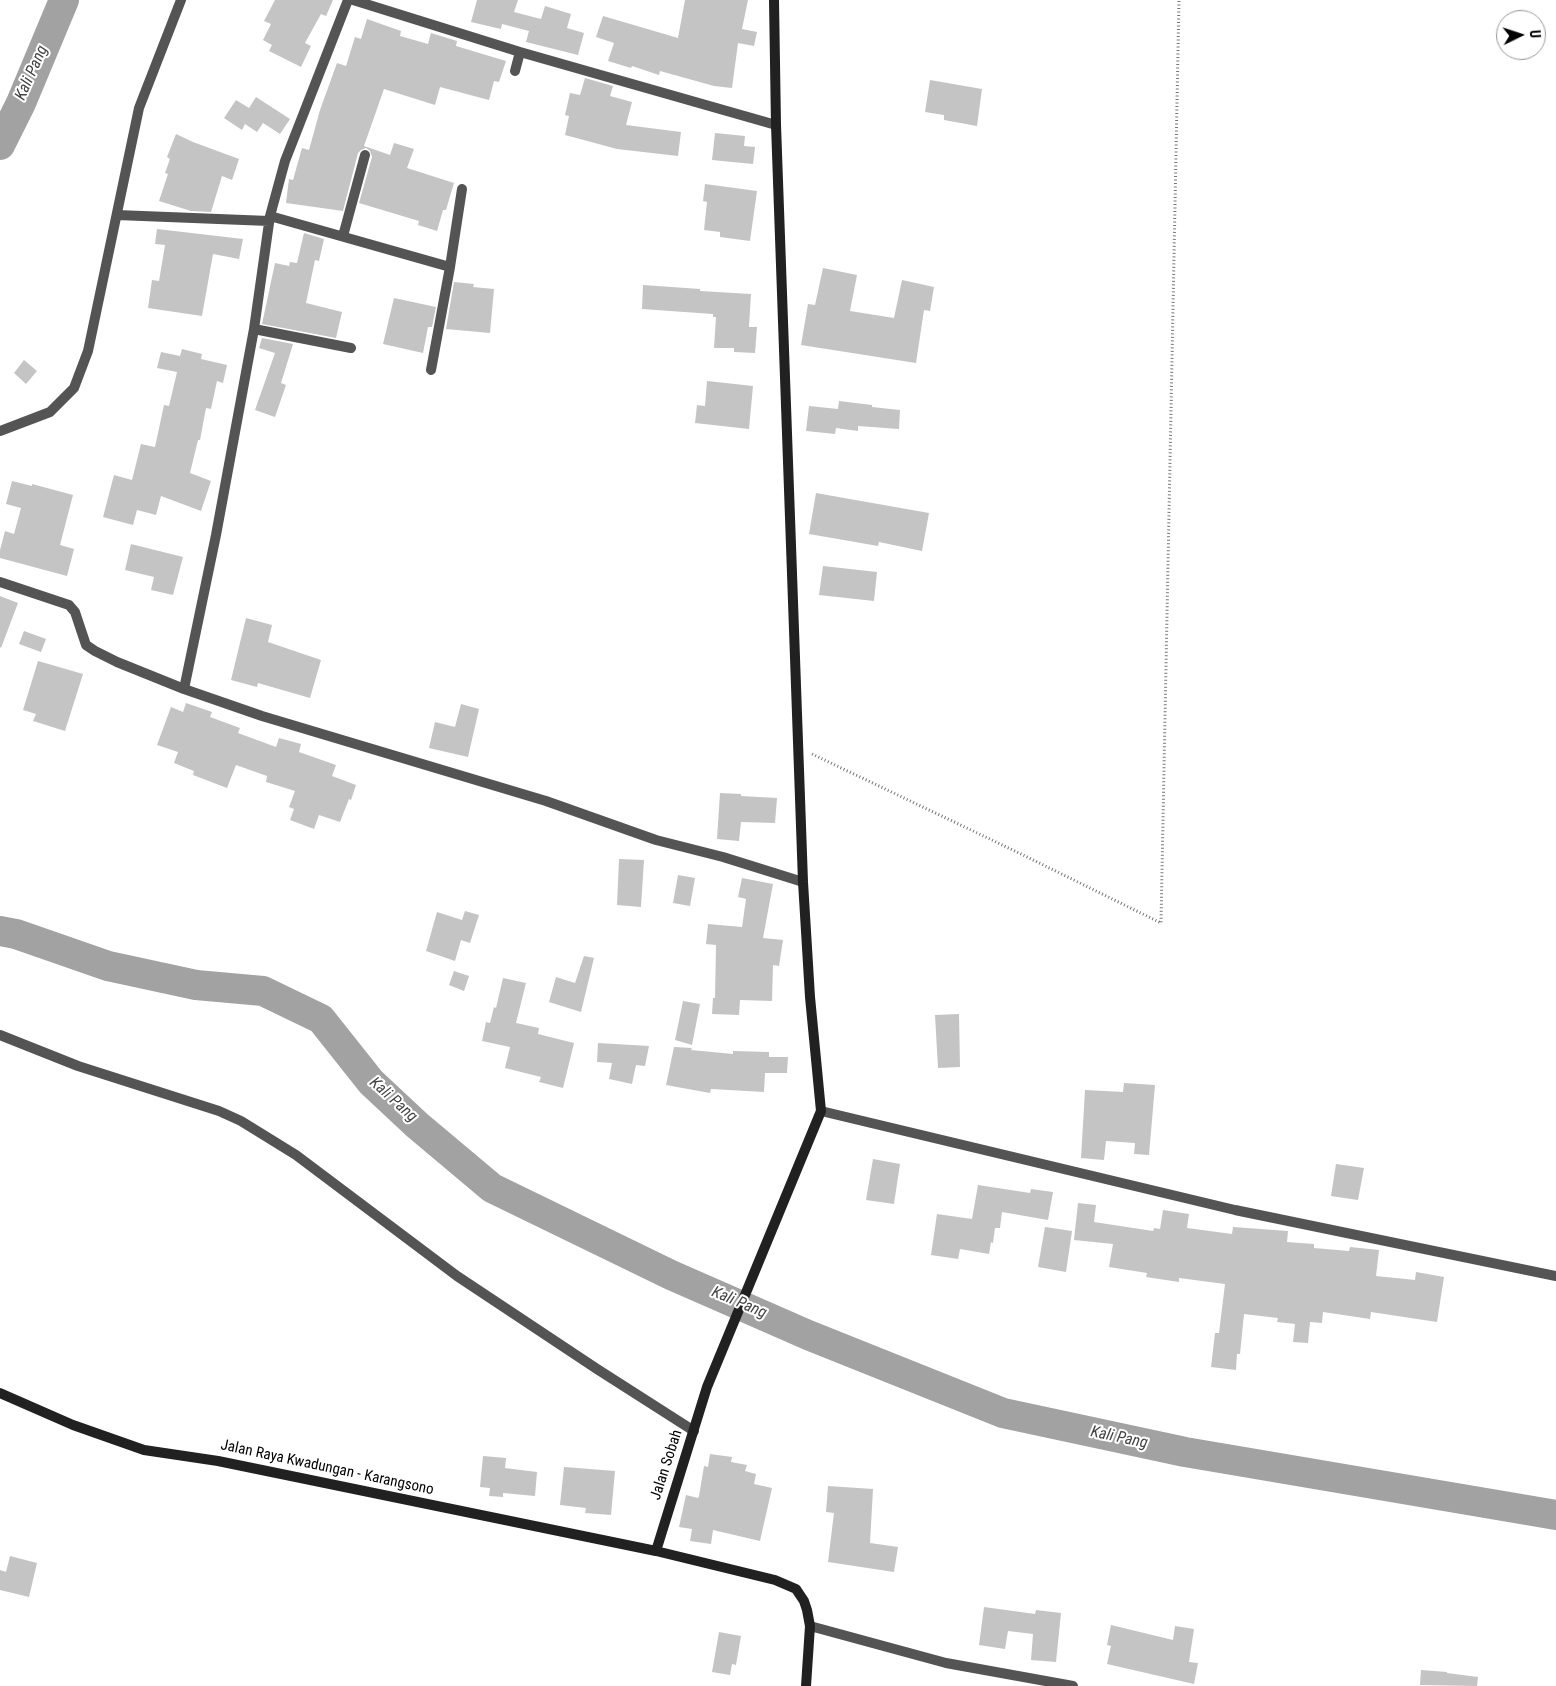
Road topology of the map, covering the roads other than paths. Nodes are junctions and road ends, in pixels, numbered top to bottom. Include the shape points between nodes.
1 (181, 0) edge
2 (348, 0) edge
3 (353, 0) edge
4 (774, 0) edge
5 (520, 52) junction
6 (515, 71) dead end
7 (776, 125) junction
8 (364, 155) dead end
9 (462, 189) dead end
10 (117, 216) junction
11 (269, 218) junction
12 (343, 236) junction
13 (450, 267) junction
14 (254, 329) junction
15 (351, 348) dead end
16 (431, 370) dead end
17 (0, 431) edge
18 (0, 582) edge
19 (184, 689) junction
20 (803, 882) junction
21 (0, 1035) edge
22 (821, 1111) junction
23 (1556, 1276) edge
24 (0, 1393) edge
25 (694, 1431) junction
26 (656, 1551) junction
27 (810, 1626) junction
28 (806, 1686) edge
29 (1073, 1686) edge

1 - 10 street via 139,108
2 - 11 street via 286,162
3 - 5 street
4 - 7 street
5 - 6 street
5 - 7 street
7 - 20 street
8 - 12 street
9 - 13 street
10 - 11 street
10 - 17 street via 88,351 74,388 50,412
11 - 12 street
11 - 14 street
12 - 13 street
13 - 16 street
14 - 15 street
14 - 19 street
18 - 19 street via 69,605 75,612 86,645 117,662
19 - 20 street via 262,716 546,802 656,840
20 - 22 street
21 - 25 street via 78,1066 241,1121 296,1155 457,1276
22 - 23 street via 1235,1210
22 - 25 street, Jalan Sobah via 707,1387
24 - 26 street, Jalan Raya Kwadungan - Karangsono via 73,1425 144,1450 218,1461
25 - 26 street, Jalan Sobah
26 - 27 street, Jalan Raya Kwadungan - Karangsono via 790,1585 804,1601
27 - 28 street, Jalan Raya Kwadungan - Karangsono
27 - 29 street via 946,1663

